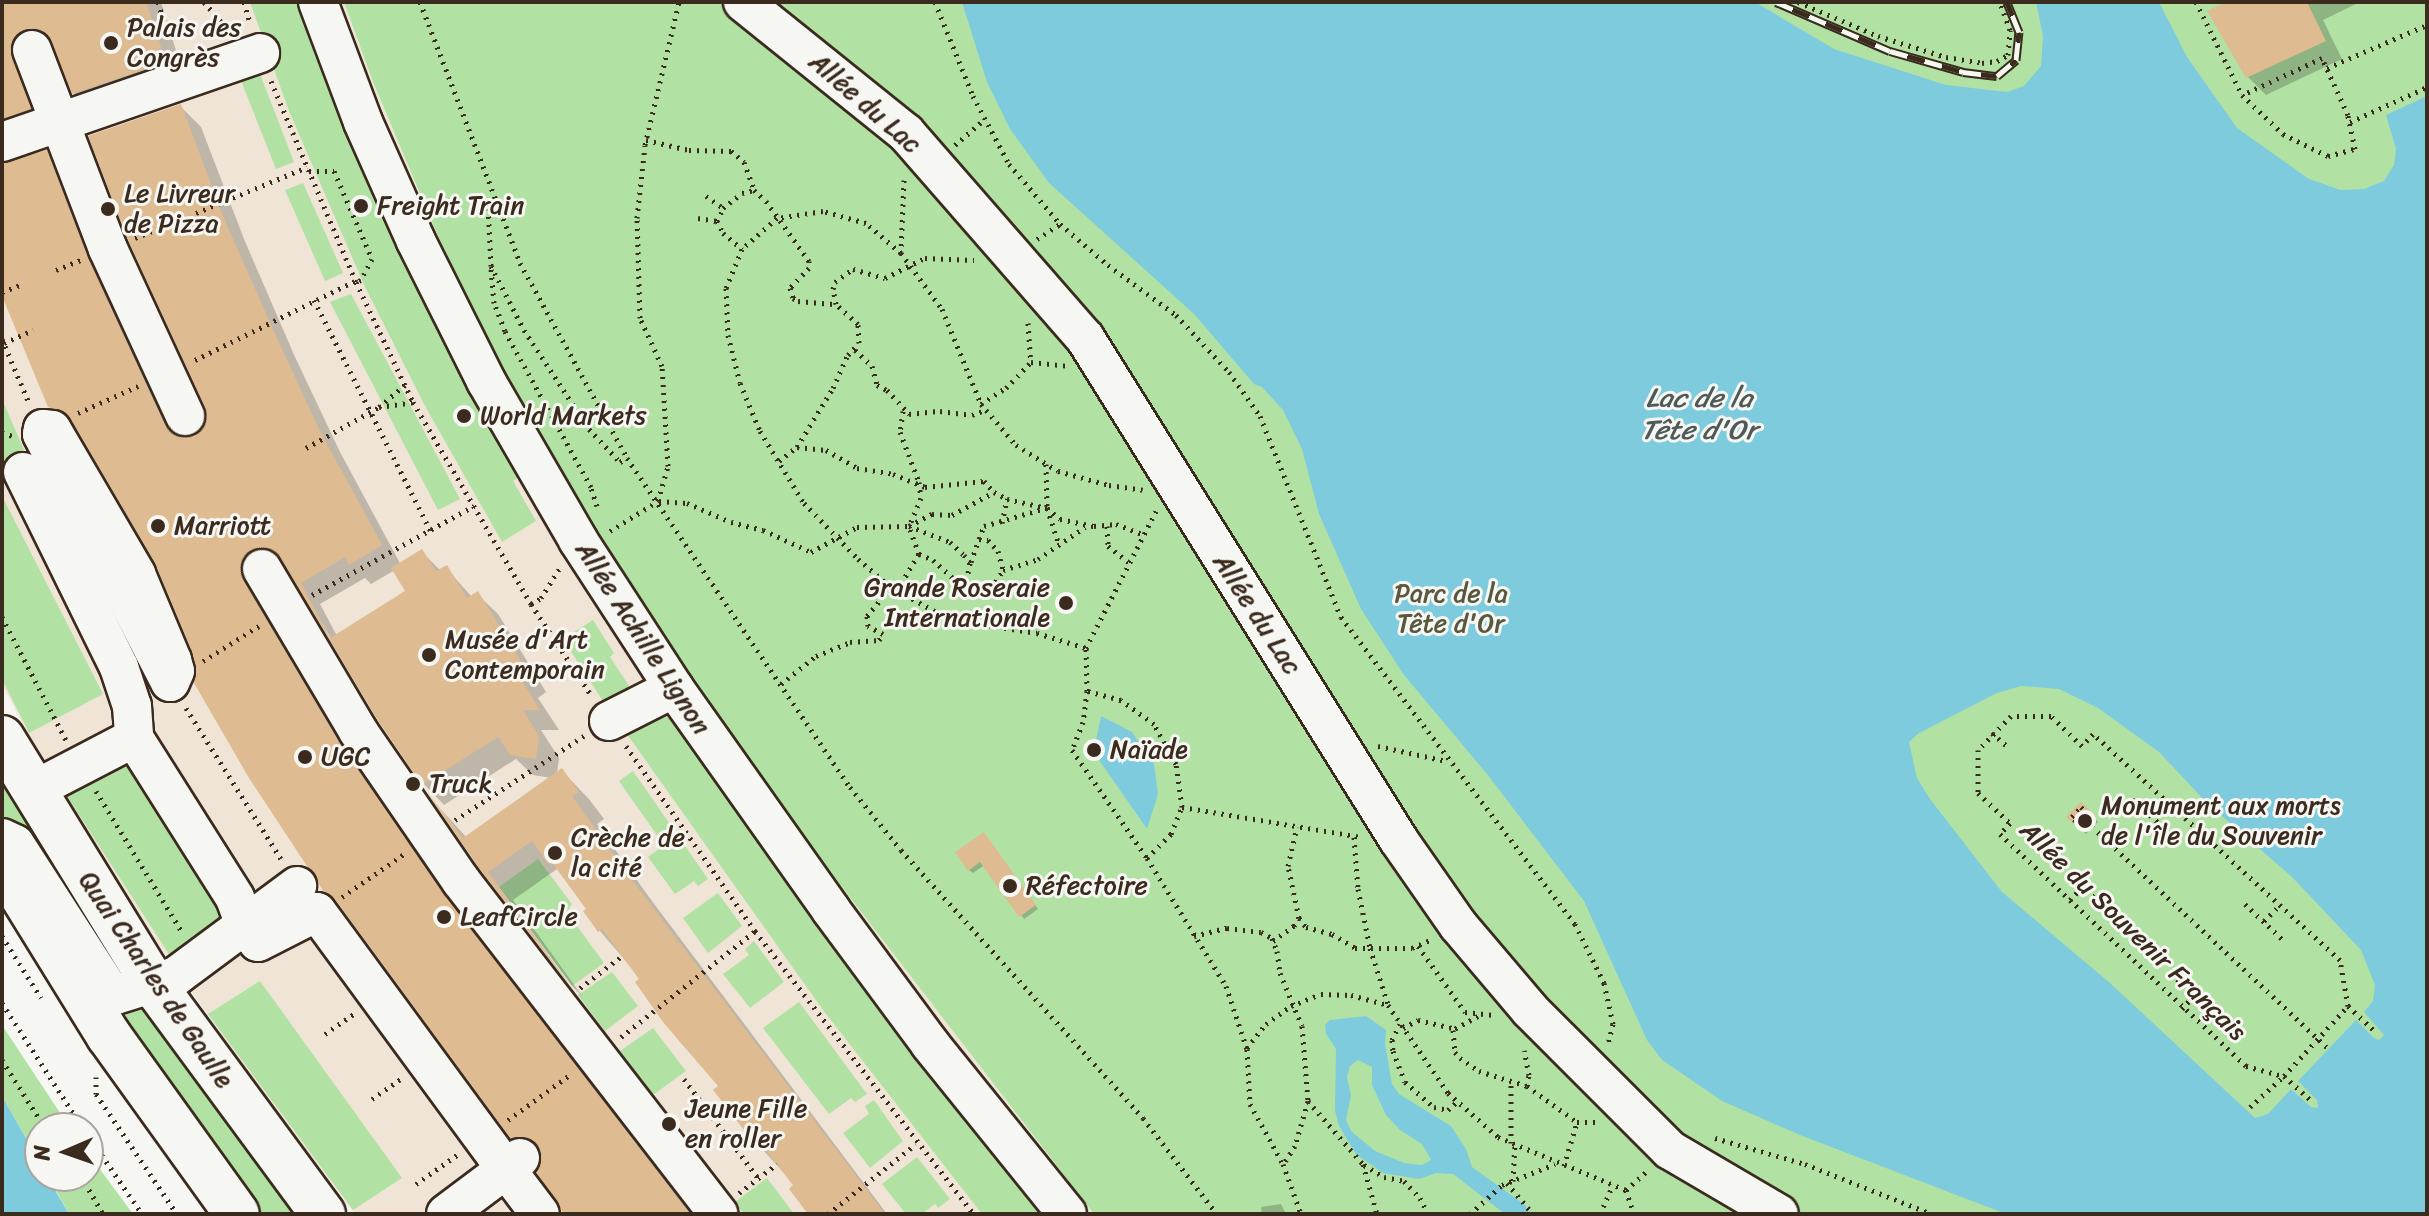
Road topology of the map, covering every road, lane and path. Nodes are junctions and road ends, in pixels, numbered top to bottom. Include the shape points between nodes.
1 (158, 2) edge
2 (204, 2) edge
3 (244, 2) edge
4 (318, 2) edge
5 (420, 2) edge
6 (679, 2) edge
7 (743, 2) edge
8 (935, 2) edge
9 (1798, 2) edge
10 (2000, 2) edge
11 (2196, 2) edge
12 (2427, 25) edge
13 (167, 31) dead end
14 (242, 49) junction
15 (32, 50) dead end
16 (2327, 68) junction
17 (2427, 87) edge
18 (2242, 95) junction
19 (2350, 122) junction
20 (60, 123) junction
21 (906, 133) junction
22 (646, 140) junction
23 (2, 142) edge
24 (308, 169) junction
25 (754, 190) junction
26 (706, 196) dead end
27 (494, 202) junction
28 (723, 208) junction
29 (196, 213) dead end
30 (698, 218) dead end
31 (777, 218) junction
32 (717, 221) junction
33 (742, 249) junction
34 (901, 253) junction
35 (909, 264) junction
36 (1022, 264) junction
37 (491, 266) junction
38 (356, 282) junction
39 (23, 284) dead end
40 (2, 292) edge
41 (314, 300) junction
42 (836, 304) junction
43 (33, 330) dead end
44 (3, 341) edge
45 (855, 350) junction
46 (1100, 362) junction
47 (164, 375) junction
48 (405, 385) junction
49 (413, 402) junction
50 (379, 407) junction
51 (983, 407) junction
52 (903, 411) junction
53 (370, 412) junction
54 (185, 416) dead end
55 (43, 429) junction
56 (797, 447) junction
57 (306, 448) dead end
58 (627, 458) junction
59 (778, 461) junction
60 (1046, 464) junction
61 (23, 472) dead end
62 (919, 482) junction
63 (1169, 489) junction
64 (994, 492) junction
65 (1007, 499) junction
66 (658, 501) junction
67 (474, 506) junction
68 (1047, 508) junction
69 (598, 510) dead end
70 (602, 522) dead end
71 (1002, 523) junction
72 (909, 526) junction
73 (1094, 526) junction
74 (1107, 526) junction
75 (612, 529) dead end
76 (430, 530) junction
77 (605, 533) dead end
78 (1145, 535) junction
79 (836, 536) junction
80 (979, 539) junction
81 (1059, 544) junction
82 (919, 554) junction
83 (568, 557) dead end
84 (970, 563) junction
85 (1131, 564) junction
86 (262, 569) dead end
87 (1003, 570) junction
88 (894, 588) junction
89 (965, 588) junction
90 (531, 604) junction
91 (285, 610) junction
92 (2, 617) edge
93 (1086, 648) junction
94 (170, 682) junction
95 (781, 684) junction
96 (674, 688) junction
97 (1087, 691) junction
98 (129, 695) junction
99 (609, 721) junction
100 (1992, 733) junction
101 (1337, 737) junction
102 (2, 738) edge
103 (134, 738) junction
104 (2009, 748) dead end
105 (1447, 762) junction
106 (81, 766) junction
107 (32, 791) junction
108 (2166, 797) junction
109 (2132, 799) dead end
110 (1182, 807) junction
111 (2150, 815) junction
112 (2086, 821) dead end
113 (1297, 827) junction
114 (2170, 833) dead end
115 (430, 836) junction
116 (1354, 837) junction
117 (2, 838) edge
118 (1398, 839) junction
119 (1147, 858) junction
120 (2, 863) edge
121 (2063, 868) dead end
122 (2082, 887) junction
123 (2070, 900) junction
124 (2100, 903) dead end
125 (2245, 904) dead end
126 (2280, 904) junction
127 (313, 906) junction
128 (1299, 918) junction
129 (1453, 918) junction
130 (2264, 921) junction
131 (245, 925) junction
132 (755, 931) junction
133 (1194, 936) junction
134 (2282, 939) dead end
135 (1273, 941) junction
136 (1418, 946) junction
137 (1370, 948) junction
138 (622, 956) dead end
139 (202, 958) junction
140 (2177, 979) dead end
141 (2194, 995) junction
142 (2, 1003) edge
143 (557, 1005) junction
144 (1388, 1005) junction
145 (125, 1006) junction
146 (1291, 1006) junction
147 (2348, 1006) junction
148 (2182, 1009) junction
149 (2212, 1012) dead end
150 (1534, 1014) junction
151 (1478, 1016) junction
152 (1402, 1026) junction
153 (1455, 1028) junction
154 (2375, 1031) dead end
155 (2318, 1039) junction
156 (1247, 1049) junction
157 (2329, 1049) dead end
158 (596, 1055) junction
159 (2, 1060) edge
160 (1589, 1071) junction
161 (2284, 1076) junction
162 (684, 1079) dead end
163 (1511, 1082) junction
164 (1527, 1086) junction
165 (96, 1094) dead end
166 (1308, 1101) junction
167 (1457, 1102) junction
168 (2313, 1102) dead end
169 (2250, 1107) dead end
170 (35, 1112) edge
171 (73, 1112) edge
172 (1632, 1113) junction
173 (1577, 1122) junction
174 (483, 1138) junction
175 (916, 1144) junction
176 (1513, 1144) junction
177 (1670, 1150) junction
178 (104, 1158) edge
179 (777, 1164) dead end
180 (1283, 1164) junction
181 (1363, 1164) junction
182 (1556, 1164) junction
183 (1564, 1166) junction
184 (505, 1169) junction
185 (758, 1178) junction
186 (1507, 1183) junction
187 (416, 1184) dead end
188 (1613, 1185) junction
189 (1626, 1190) junction
190 (90, 1192) edge
191 (717, 1212) edge
192 (1475, 1212) edge
193 (103, 1214) edge
194 (142, 1214) edge
195 (177, 1214) edge
196 (237, 1214) edge
197 (323, 1214) edge
198 (446, 1214) edge
199 (515, 1214) edge
200 (540, 1214) edge
201 (828, 1214) edge
202 (974, 1214) edge
203 (1067, 1214) edge
204 (1217, 1214) edge
205 (1301, 1214) edge
206 (1377, 1214) edge
207 (1428, 1214) edge
208 (1533, 1214) edge
209 (1600, 1214) edge
210 (1634, 1214) edge
211 (1779, 1214) edge
212 (1932, 1214) edge

1 - 13 path
2 - 14 path
3 - 14 path
4 - 96 street, Allée Achille Lignon via 363,122 486,381 578,540
5 - 27 path
6 - 22 path
7 - 21 street, Allée du Lac
8 - 105 path via 973,96 1009,164 1060,224 1176,315 1229,372 1260,416 1341,617
9 - 10 path via 1878,36 1982,63 2008,55 2010,30
11 - 18 path
12 - 16 path
14 - 20 street via 158,88
14 - 24 path
15 - 20 street
16 - 18 path via 2322,58
16 - 19 path
17 - 19 path
18 - 19 path via 2283,134 2328,156 2355,149
20 - 23 street
20 - 47 street
21 - 34 path
21 - 36 street, Allée du Lac
22 - 25 path via 689,150 731,151 744,162
22 - 66 path via 637,218 640,318 662,366 668,466
24 - 29 path
24 - 38 path
24 - 38 path via 334,171 372,259
25 - 28 path
25 - 31 path
26 - 28 path
27 - 37 path via 488,205
27 - 58 path via 520,263
28 - 32 path
30 - 32 path
31 - 33 path
31 - 34 path via 823,211 866,223
31 - 42 path via 809,261 809,268 790,288 793,298
32 - 33 path
33 - 59 path via 726,288 728,335 740,383
34 - 35 path
35 - 36 path via 942,256 994,266
35 - 42 path via 885,278 862,270 846,272 833,289
35 - 51 path via 942,309
36 - 46 street, Allée du Lac
37 - 58 path via 524,330 589,429 620,462
37 - 69 path via 494,303 505,331 591,487
38 - 41 path
38 - 48 path
39 - 40 path
41 - 47 path
41 - 53 path
42 - 45 path via 858,324
43 - 44 path
44 - 55 path
45 - 52 path via 872,366 877,385
45 - 56 path
46 - 51 path via 1031,362
46 - 63 street, Allée du Lac
47 - 54 street
47 - 55 path
48 - 49 path
48 - 50 path
49 - 50 path
49 - 67 path
50 - 53 path
51 - 52 path via 972,415
51 - 60 path via 1016,445
52 - 62 path via 900,432
53 - 57 path
53 - 76 path
55 - 94 street
56 - 59 path
56 - 62 path via 826,450 857,468
58 - 66 path
59 - 79 path via 804,503
60 - 63 path via 1109,485
60 - 68 path
61 - 98 street
62 - 64 path via 925,487 984,481
62 - 72 path via 921,498
63 - 78 path
63 - 101 street, Allée du Lac
64 - 65 path
64 - 72 path via 952,515 932,514
65 - 68 path
65 - 71 path
66 - 75 path
66 - 79 path via 687,503 811,552
66 - 95 path
67 - 76 path
67 - 90 path
68 - 71 path
68 - 73 path via 1060,519
68 - 81 path
70 - 77 path
71 - 80 path via 984,526
72 - 79 path via 857,527
72 - 82 path
72 - 84 path via 950,542
73 - 74 path
73 - 81 path via 1080,528
74 - 78 path via 1129,527
74 - 85 path via 1108,546
76 - 91 path
78 - 85 path
79 - 88 path
80 - 84 path
80 - 87 path via 992,544
81 - 87 path via 1038,559
82 - 88 path
82 - 89 path
83 - 90 path via 541,598
84 - 89 path
85 - 93 path
86 - 91 street
87 - 89 path via 987,595
88 - 93 path via 949,619 1037,633
88 - 95 path via 867,616 868,626 883,634 879,640 850,642 816,656
90 - 99 path
91 - 94 path
91 - 115 street
92 - 106 path
93 - 97 path
94 - 98 street
94 - 127 path
95 - 204 path via 850,787 901,850 1143,1118
96 - 99 street
96 - 203 street, Allée Achille Lignon via 930,1044
97 - 110 path via 1121,700 1154,724 1176,764
97 - 119 path via 1072,750
98 - 103 street
99 - 115 path
99 - 132 path
100 - 104 path
100 - 108 path via 2011,716 2051,716 2082,746 2093,734
100 - 123 path, Allée du Souvenir Français via 1978,750 1978,793 2010,823 2000,834
101 - 105 path
101 - 118 street, Allée du Lac
102 - 107 main road, Quai Charles de Gaulle
103 - 106 street
103 - 131 street via 235,898
105 - 160 path via 1575,924 1604,983 1613,1024 1606,1052
106 - 107 street
106 - 139 path via 172,920
107 - 145 main road, Quai Charles de Gaulle
108 - 111 path
108 - 126 path
109 - 111 path
110 - 113 path
110 - 119 path via 1171,834
111 - 114 path
112 - 155 path
113 - 116 path
113 - 128 path via 1288,866
115 - 127 path
115 - 143 street
116 - 118 path
116 - 137 path
117 - 145 street via 15,844
118 - 129 street, Allée du Lac
119 - 133 path
120 - 145 main road, Quai Charles de Gaulle
121 - 122 path
122 - 123 path
122 - 124 path
123 - 148 path, Allée du Souvenir Français
125 - 130 path
126 - 130 path
126 - 147 path via 2340,960
127 - 131 street via 258,942
127 - 174 street
128 - 135 path
128 - 137 path via 1313,931 1332,934 1355,948
129 - 136 path
129 - 150 street, Allée du Lac
130 - 134 path
131 - 139 street
132 - 158 path
132 - 175 path
133 - 135 path via 1227,928 1261,932
133 - 156 path via 1226,986
135 - 146 path
136 - 137 path
136 - 151 path via 1465,1012
137 - 144 path
138 - 143 path
139 - 145 street
140 - 141 path
141 - 148 path
141 - 149 path
142 - 171 path
143 - 158 street
144 - 146 path via 1321,994
144 - 152 path
145 - 196 main road, Quai Charles de Gaulle
145 - 197 main road, Quai Charles de Gaulle
146 - 156 path via 1266,1024
146 - 166 path via 1302,1026
147 - 154 path
147 - 155 path
148 - 161 path, Allée du Souvenir Français via 2246,1066
150 - 151 path
150 - 160 street, Allée du Lac
150 - 164 path via 1521,1038
151 - 153 path
152 - 153 path via 1418,1020
152 - 167 path
152 - 167 path via 1392,1040 1405,1082 1434,1107 1448,1110
153 - 163 path via 1460,1058
155 - 157 path
155 - 161 path
156 - 180 path via 1250,1104
158 - 174 path
158 - 191 street
159 - 170 path
160 - 172 street, Allée du Lac
161 - 168 path
161 - 169 path
162 - 185 path
163 - 164 path
163 - 176 path
164 - 173 path
165 - 195 path
166 - 180 path via 1295,1146
166 - 181 path
167 - 176 path
172 - 173 path
172 - 177 street, Allée du Lac
173 - 183 path
174 - 184 street
174 - 187 path
175 - 201 path
175 - 202 path
176 - 182 path
176 - 186 path
177 - 189 path
177 - 211 street, Allée du Lac
177 - 212 path via 1718,1137 1805,1164
178 - 194 path
179 - 185 path
180 - 205 path
181 - 206 path
181 - 207 path via 1404,1181
182 - 183 path
182 - 186 path
183 - 188 path
184 - 198 street
184 - 199 street
184 - 200 street
185 - 191 path
186 - 192 path
186 - 208 path
188 - 189 path
188 - 209 path
189 - 210 path
190 - 193 path

